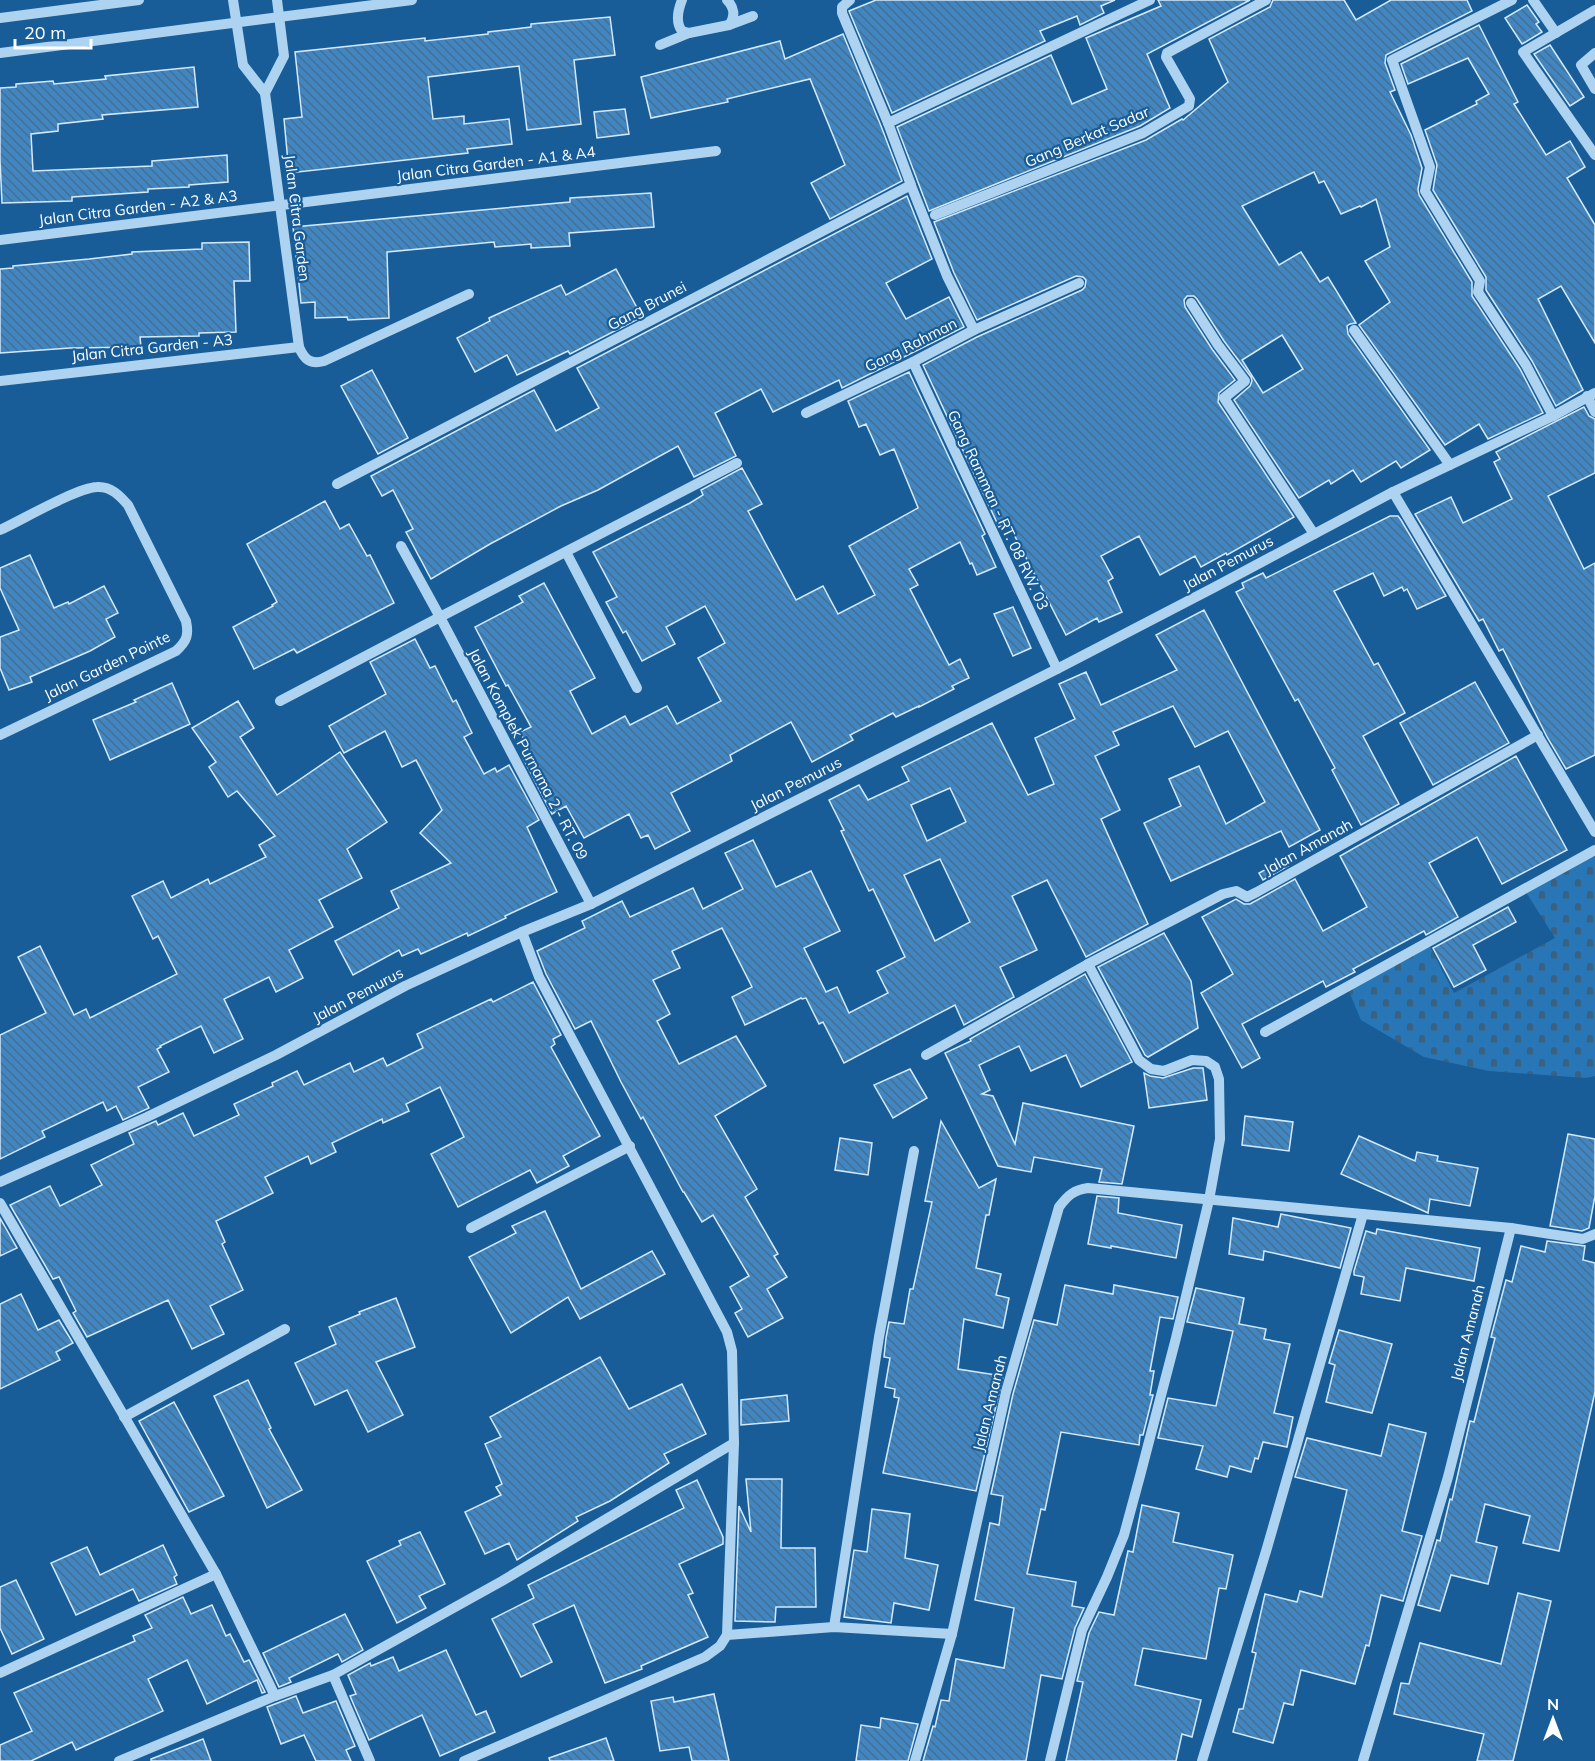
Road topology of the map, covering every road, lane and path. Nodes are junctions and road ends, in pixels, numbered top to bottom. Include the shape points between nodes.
1 (139, 0) edge
2 (233, 0) edge
3 (277, 0) edge
4 (412, 0) edge
5 (682, 0) edge
6 (727, 0) edge
7 (850, 0) edge
8 (1150, 0) edge
9 (1266, 0) edge
10 (1512, 0) edge
11 (1533, 0) edge
12 (1595, 10) edge
13 (753, 16) dead end
14 (280, 17) junction
15 (0, 18) edge
16 (237, 22) junction
17 (729, 25) junction
18 (689, 33) junction
19 (1556, 33) junction
20 (660, 45) dead end
21 (0, 52) edge
22 (1595, 52) edge
23 (1595, 89) edge
24 (266, 93) junction
25 (888, 123) junction
26 (716, 152) dead end
27 (1595, 155) edge
28 (910, 183) junction
29 (280, 206) junction
30 (935, 215) dead end
31 (0, 240) edge
32 (1079, 283) dead end
33 (469, 294) dead end
34 (1191, 303) dead end
35 (974, 330) junction
36 (1354, 330) dead end
37 (300, 351) junction
38 (913, 362) junction
39 (0, 381) edge
40 (1591, 394) edge
41 (1595, 412) edge
42 (806, 413) dead end
43 (1552, 416) junction
44 (737, 464) dead end
45 (1450, 465) junction
46 (337, 484) dead end
47 (1393, 492) junction
48 (0, 530) edge
49 (1314, 534) junction
50 (401, 546) dead end
51 (566, 552) junction
52 (440, 617) junction
53 (1056, 669) junction
54 (637, 688) dead end
55 (280, 701) dead end
56 (0, 735) edge
57 (1538, 735) junction
58 (1594, 825) edge
59 (1595, 850) edge
60 (591, 904) junction
61 (522, 932) junction
62 (1088, 964) junction
63 (1265, 1032) dead end
64 (926, 1055) dead end
65 (630, 1146) junction
66 (914, 1151) dead end
67 (0, 1182) edge
68 (1209, 1200) junction
69 (0, 1203) edge
70 (1363, 1214) junction
71 (471, 1228) dead end
72 (1511, 1228) junction
73 (1595, 1234) edge
74 (285, 1329) dead end
75 (124, 1417) junction
76 (734, 1443) junction
77 (216, 1574) junction
78 (834, 1627) junction
79 (952, 1634) junction
80 (727, 1635) junction
81 (0, 1673) edge
82 (333, 1675) junction
83 (275, 1696) junction
84 (119, 1761) edge
85 (370, 1761) edge
86 (464, 1761) edge
87 (915, 1761) edge
88 (1050, 1761) edge
89 (1202, 1761) edge
90 (1364, 1761) edge

1 - 15 street
2 - 16 street
3 - 14 street
4 - 14 street
5 - 18 street via 678,24
6 - 17 street via 734,10
7 - 25 street via 842,7 842,13
8 - 25 street
9 - 30 street, Gang Berkat Sadar via 1167,53 1190,99 1189,106 1143,133
10 - 43 street via 1392,60 1430,167 1425,191 1480,281 1478,292 1526,365
11 - 19 street
12 - 19 street
13 - 17 street
14 - 16 street
14 - 24 street via 284,56
16 - 21 street
16 - 24 street via 243,65
17 - 18 street
18 - 20 street
19 - 27 street via 1523,52
22 - 23 street via 1581,65
24 - 29 street, Jalan Citra Garden
25 - 28 street
26 - 29 street, Jalan Citra Garden - A1 & A4
28 - 35 street, Gang Rahman via 946,276
28 - 46 street, Gang Brunei
29 - 31 street, Jalan Citra Garden - A2 & A3
29 - 37 street, Jalan Citra Garden
32 - 35 street
33 - 37 street, Jalan Citra Garden - A3 via 324,361 308,361
34 - 49 street via 1245,381 1224,398
35 - 38 street, Gang Rahman
36 - 45 street
37 - 39 street, Jalan Citra Garden - A3
38 - 42 street, Gang Rahman
38 - 53 street, Gang Ramman - RT. 08 RW. 03
40 - 41 street
40 - 43 street, Jalan Pemurus
43 - 45 street, Jalan Pemurus
44 - 51 street
45 - 47 street, Jalan Pemurus
47 - 49 street, Jalan Pemurus
47 - 57 street
48 - 56 street, Jalan Garden Pointe via 74,495 98,487 114,490 128,505 186,621 188,639 176,651
49 - 53 street, Jalan Pemurus
50 - 52 street, Jalan Komplek Purnama 2 - RT. 09
51 - 52 street
51 - 54 street
52 - 55 street
52 - 60 street, Jalan Komplek Purnama 2 - RT. 09
53 - 60 street, Jalan Pemurus
57 - 58 street
57 - 62 street, Jalan Amanah via 1257,892 1247,897 1236,891 1222,894
59 - 63 street
60 - 61 street, Jalan Pemurus
61 - 65 street via 539,977
61 - 67 street, Jalan Pemurus via 405,986 168,1107
62 - 64 street, Jalan Amanah
62 - 68 street via 1139,1060 1150,1069 1164,1071 1192,1060 1206,1061 1215,1067 1219,1079 1220,1139
65 - 71 street
65 - 76 street via 726,1332 732,1351
66 - 78 street via 877,1349
68 - 70 street, Jalan Amanah
68 - 79 street, Jalan Amanah via 1088,1188 1068,1195 1059,1207 1006,1392
68 - 88 street via 1130,1515 1082,1630
69 - 75 street
70 - 72 street, Jalan Amanah
70 - 89 street
72 - 73 street via 1583,1239
72 - 90 street, Jalan Amanah via 1448,1477
74 - 75 street
75 - 77 street
76 - 80 street
76 - 82 street via 502,1581
77 - 81 street
77 - 83 street
78 - 79 street
78 - 80 street
79 - 87 street, Jalan Amanah
80 - 86 street via 705,1657
82 - 83 street
82 - 85 street
83 - 84 street

